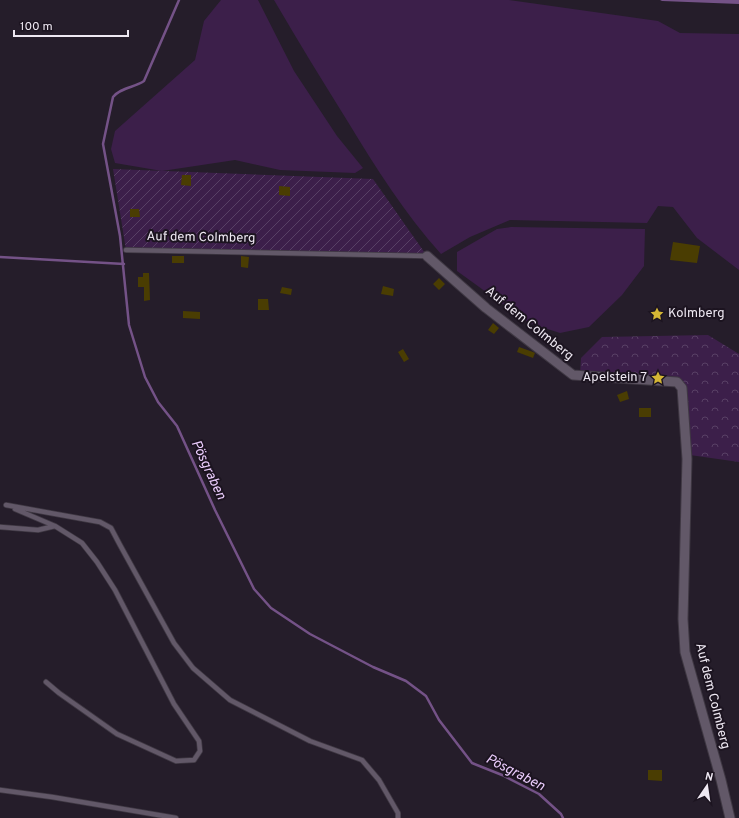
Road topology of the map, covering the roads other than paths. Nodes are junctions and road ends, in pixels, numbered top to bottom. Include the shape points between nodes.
1 (126, 250) dead end
2 (427, 256) joint
3 (0, 503) edge
4 (6, 505) junction
5 (55, 526) junction
6 (0, 527) edge
7 (46, 682) dead end
8 (0, 790) edge
9 (176, 818) edge
10 (398, 818) edge
11 (730, 818) edge

1 - 2 lane, Auf dem Colmberg
2 - 11 street, Auf dem Colmberg via 486,308 573,375 676,382 682,388 687,459 683,619 685,652
3 - 4 lane
4 - 5 lane
4 - 10 lane via 100,522 111,528 174,643 193,668 230,700 310,741 362,760 379,780 398,813
5 - 6 lane via 38,530
5 - 7 lane via 82,543 97,562 115,590 174,704 199,741 200,751 194,760 176,761 117,734
8 - 9 lane via 52,796

